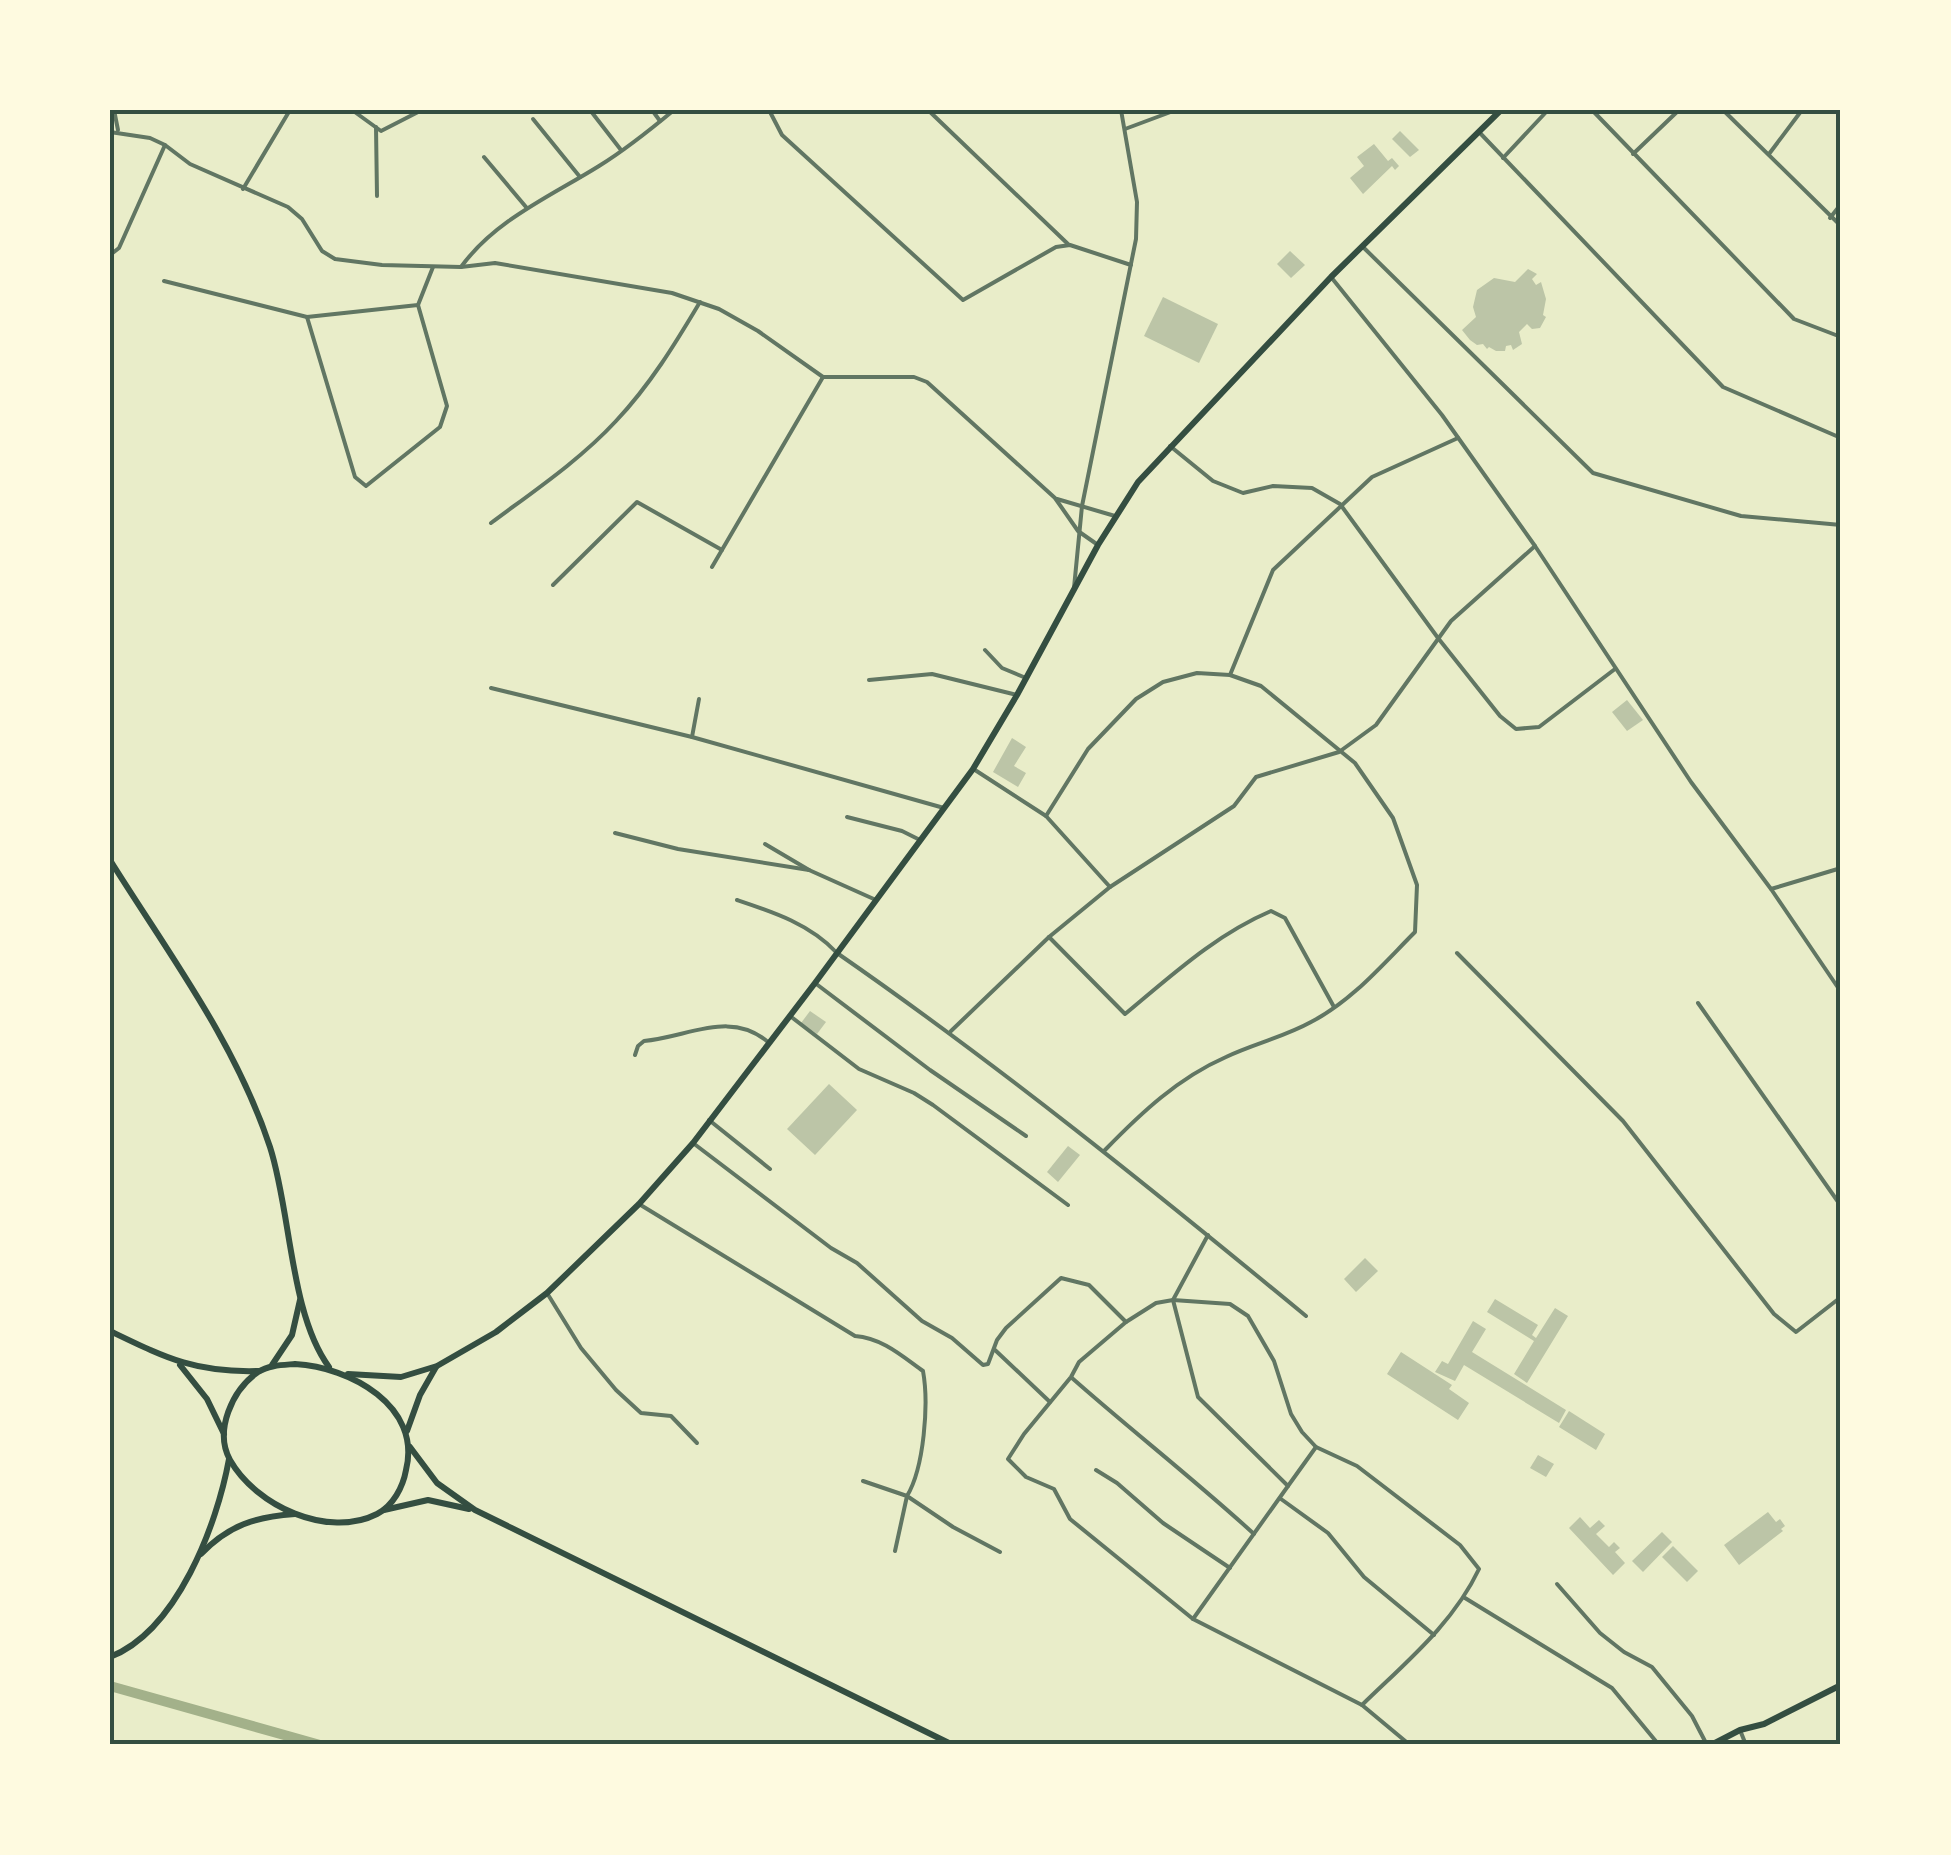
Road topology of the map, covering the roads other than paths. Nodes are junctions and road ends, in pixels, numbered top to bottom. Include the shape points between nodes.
1 (114, 110) edge
2 (290, 110) edge
3 (352, 110) edge
4 (422, 110) edge
5 (590, 110) edge
6 (652, 110) edge
7 (674, 110) edge
8 (769, 110) edge
9 (928, 110) edge
10 (1121, 110) edge
11 (1176, 110) edge
12 (1502, 110) edge
13 (1548, 110) edge
14 (1592, 110) edge
15 (1679, 110) edge
16 (1723, 110) edge
17 (1802, 110) edge
18 (532, 118) dead end
19 (660, 121) junction
20 (376, 126) junction
21 (1125, 129) junction
22 (110, 132) edge
23 (118, 132) junction
24 (1480, 133) junction
25 (164, 145) junction
26 (622, 151) junction
27 (1633, 154) junction
28 (1768, 155) junction
29 (484, 157) dead end
30 (1503, 158) junction
31 (580, 177) junction
32 (243, 189) junction
33 (377, 196) dead end
34 (1841, 204) edge
35 (528, 208) junction
36 (1830, 218) junction
37 (1841, 226) edge
38 (1070, 246) junction
39 (1364, 248) junction
40 (112, 254) edge
41 (1130, 265) junction
42 (434, 266) junction
43 (461, 266) junction
44 (1331, 277) junction
45 (164, 280) dead end
46 (700, 302) junction
47 (418, 305) junction
48 (306, 317) junction
49 (1841, 337) edge
50 (823, 377) junction
51 (1458, 438) junction
52 (1841, 438) edge
53 (1170, 446) junction
54 (1055, 498) junction
55 (1340, 504) junction
56 (1082, 506) junction
57 (1115, 516) junction
58 (491, 523) dead end
59 (1841, 525) edge
60 (1078, 531) junction
61 (1098, 545) junction
62 (1534, 546) junction
63 (722, 550) junction
64 (712, 566) dead end
65 (553, 586) dead end
66 (1074, 590) junction
67 (1438, 638) junction
68 (985, 650) dead end
69 (1615, 669) junction
70 (1230, 676) junction
71 (1026, 678) junction
72 (869, 680) dead end
73 (490, 688) dead end
74 (1017, 695) junction
75 (699, 699) dead end
76 (692, 737) junction
77 (1338, 752) junction
78 (972, 769) junction
79 (944, 808) junction
80 (1046, 816) junction
81 (846, 817) dead end
82 (616, 833) dead end
83 (920, 840) junction
84 (765, 844) dead end
85 (110, 860) edge
86 (1841, 868) edge
87 (809, 870) junction
88 (1110, 887) junction
89 (1771, 889) junction
90 (737, 900) dead end
91 (876, 900) junction
92 (1048, 937) junction
93 (1456, 952) dead end
94 (838, 953) junction
95 (815, 984) junction
96 (1841, 992) edge
97 (1698, 1003) dead end
98 (1334, 1007) junction
99 (790, 1016) junction
100 (951, 1031) junction
101 (769, 1043) junction
102 (636, 1055) dead end
103 (709, 1120) junction
104 (1026, 1136) dead end
105 (692, 1142) junction
106 (1106, 1150) junction
107 (770, 1170) dead end
108 (640, 1204) junction
109 (1068, 1205) dead end
110 (1841, 1206) edge
111 (1208, 1235) junction
112 (546, 1294) junction
113 (301, 1295) junction
114 (1841, 1296) edge
115 (1173, 1300) junction
116 (1306, 1316) dead end
117 (1126, 1322) junction
118 (110, 1331) edge
119 (995, 1350) junction
120 (180, 1364) junction
121 (272, 1366) junction
122 (437, 1366) junction
123 (329, 1368) junction
124 (259, 1372) junction
125 (348, 1374) junction
126 (1071, 1377) junction
127 (1050, 1402) junction
128 (407, 1432) junction
129 (224, 1434) junction
130 (697, 1443) dead end
131 (410, 1447) junction
132 (1316, 1447) junction
133 (229, 1459) junction
134 (1096, 1470) dead end
135 (863, 1481) dead end
136 (1288, 1486) junction
137 (907, 1496) junction
138 (1281, 1499) junction
139 (383, 1510) junction
140 (476, 1510) junction
141 (295, 1514) junction
142 (1254, 1534) junction
143 (895, 1551) dead end
144 (1000, 1552) dead end
145 (193, 1562) junction
146 (1230, 1568) junction
147 (1557, 1584) dead end
148 (1465, 1598) junction
149 (1194, 1618) junction
150 (1434, 1635) junction
151 (110, 1657) edge
152 (1841, 1686) edge
153 (1362, 1705) junction
154 (1740, 1730) junction
155 (952, 1745) edge
156 (1410, 1745) edge
157 (1660, 1745) edge
158 (1709, 1745) edge
159 (1746, 1745) edge

1 - 23 street
2 - 32 street
3 - 20 street
4 - 20 street via 381,130
5 - 26 street
6 - 19 street
7 - 19 street
8 - 38 street via 782,135 963,300
9 - 38 street
10 - 21 street
11 - 21 street
12 - 24 main road
13 - 30 street
14 - 27 street
15 - 27 street
16 - 28 street
17 - 28 street
18 - 31 street
19 - 26 street
20 - 33 street
21 - 41 street via 1137,202
22 - 23 street
23 - 25 street
24 - 30 street
24 - 39 main road
25 - 32 street
25 - 40 street
26 - 31 street
27 - 49 street via 1794,318
28 - 36 street
29 - 35 street
30 - 52 street via 1723,387
31 - 35 street
32 - 42 street via 288,208 335,259
34 - 36 street
35 - 43 street
36 - 37 street
38 - 41 street
39 - 44 main road
39 - 59 street via 1592,473 1740,516
41 - 56 street
42 - 43 street
42 - 47 street
43 - 46 street via 544,270
44 - 51 street
44 - 53 main road
45 - 48 street
46 - 50 street via 758,330
46 - 58 street via 664,364 615,423
47 - 48 street
47 - 48 street via 445,416 366,486 355,477
50 - 54 street via 900,375 927,382
50 - 63 street
51 - 55 street via 1372,477
51 - 62 street
53 - 55 street via 1213,481 1243,493 1312,488
53 - 57 main road
54 - 56 street
54 - 60 street
55 - 67 street
55 - 70 street via 1273,570
56 - 57 street
56 - 60 street
57 - 61 main road
60 - 61 street
60 - 66 street
61 - 66 main road
62 - 67 street
62 - 69 street
63 - 64 street
63 - 65 street via 637,502
66 - 71 main road
67 - 69 street via 1516,729 1540,727
67 - 77 street via 1376,725
68 - 71 street via 1002,668
69 - 89 street
70 - 77 street via 1261,686
70 - 80 street via 1198,673 1163,682 1136,699 1088,749
71 - 74 main road
72 - 74 street via 932,674
73 - 76 street
74 - 78 main road
75 - 76 street
76 - 79 street
77 - 88 street via 1256,777 1234,806
77 - 98 street via 1355,763 1393,818 1417,885 1415,932
78 - 79 main road
78 - 80 street
79 - 83 main road
80 - 88 street
81 - 83 street
82 - 87 street
83 - 91 main road
84 - 87 street
85 - 113 main road via 244,1080 282,1188
86 - 89 street
87 - 91 street
88 - 92 street
89 - 96 street
90 - 94 street via 782,915
91 - 94 main road
92 - 98 street via 1125,1014 1223,936 1271,911 1286,918
92 - 100 street
93 - 114 street via 1623,1121 1774,1314 1796,1332
94 - 95 main road
94 - 100 street
95 - 99 main road
95 - 104 street
97 - 110 street
98 - 106 street via 1182,1082
99 - 101 main road
99 - 109 street via 859,1069 934,1105
100 - 106 street
101 - 102 street via 738,1025 644,1041
101 - 103 main road
103 - 105 main road
103 - 107 street
105 - 108 main road
105 - 119 street via 857,1262 983,1365
106 - 111 street
108 - 112 main road
108 - 137 street via 924,1371 916,1478
111 - 115 street
111 - 116 street
112 - 122 main road
112 - 130 street via 616,1390 641,1412 671,1416
113 - 121 main road via 292,1335
113 - 123 main road via 312,1340
115 - 117 street
115 - 132 street via 1230,1304 1248,1316 1274,1361 1290,1414
115 - 136 street via 1198,1397
117 - 119 street via 1089,1285 1061,1278 1006,1328
117 - 126 street via 1078,1362
118 - 120 main road
119 - 127 street
120 - 124 main road
120 - 129 main road
121 - 123 main road
121 - 124 main road
122 - 125 main road via 389,1378
122 - 128 main road
123 - 125 main road
124 - 129 main road via 233,1400
125 - 128 main road via 383,1400
126 - 127 street
126 - 142 street
127 - 149 street via 1008,1460 1054,1490 1070,1520
128 - 131 main road
129 - 133 main road
131 - 139 main road via 398,1494
131 - 140 main road via 437,1483
132 - 136 street
132 - 148 street via 1357,1466 1460,1545 1479,1569
133 - 141 main road via 266,1497
133 - 145 main road via 215,1520
134 - 146 street
135 - 137 street
136 - 138 street
137 - 143 street
137 - 144 street
138 - 142 street
138 - 150 street via 1328,1533 1364,1577
139 - 140 main road via 438,1500
139 - 141 main road via 341,1522
140 - 155 main road
141 - 145 main road via 240,1524
142 - 146 street
145 - 151 main road via 162,1620
146 - 149 street
147 - 158 street via 1600,1633 1652,1667
148 - 150 street
148 - 157 street via 1612,1688
149 - 153 street
150 - 153 street
152 - 154 main road
153 - 156 street
154 - 158 main road
154 - 159 street

